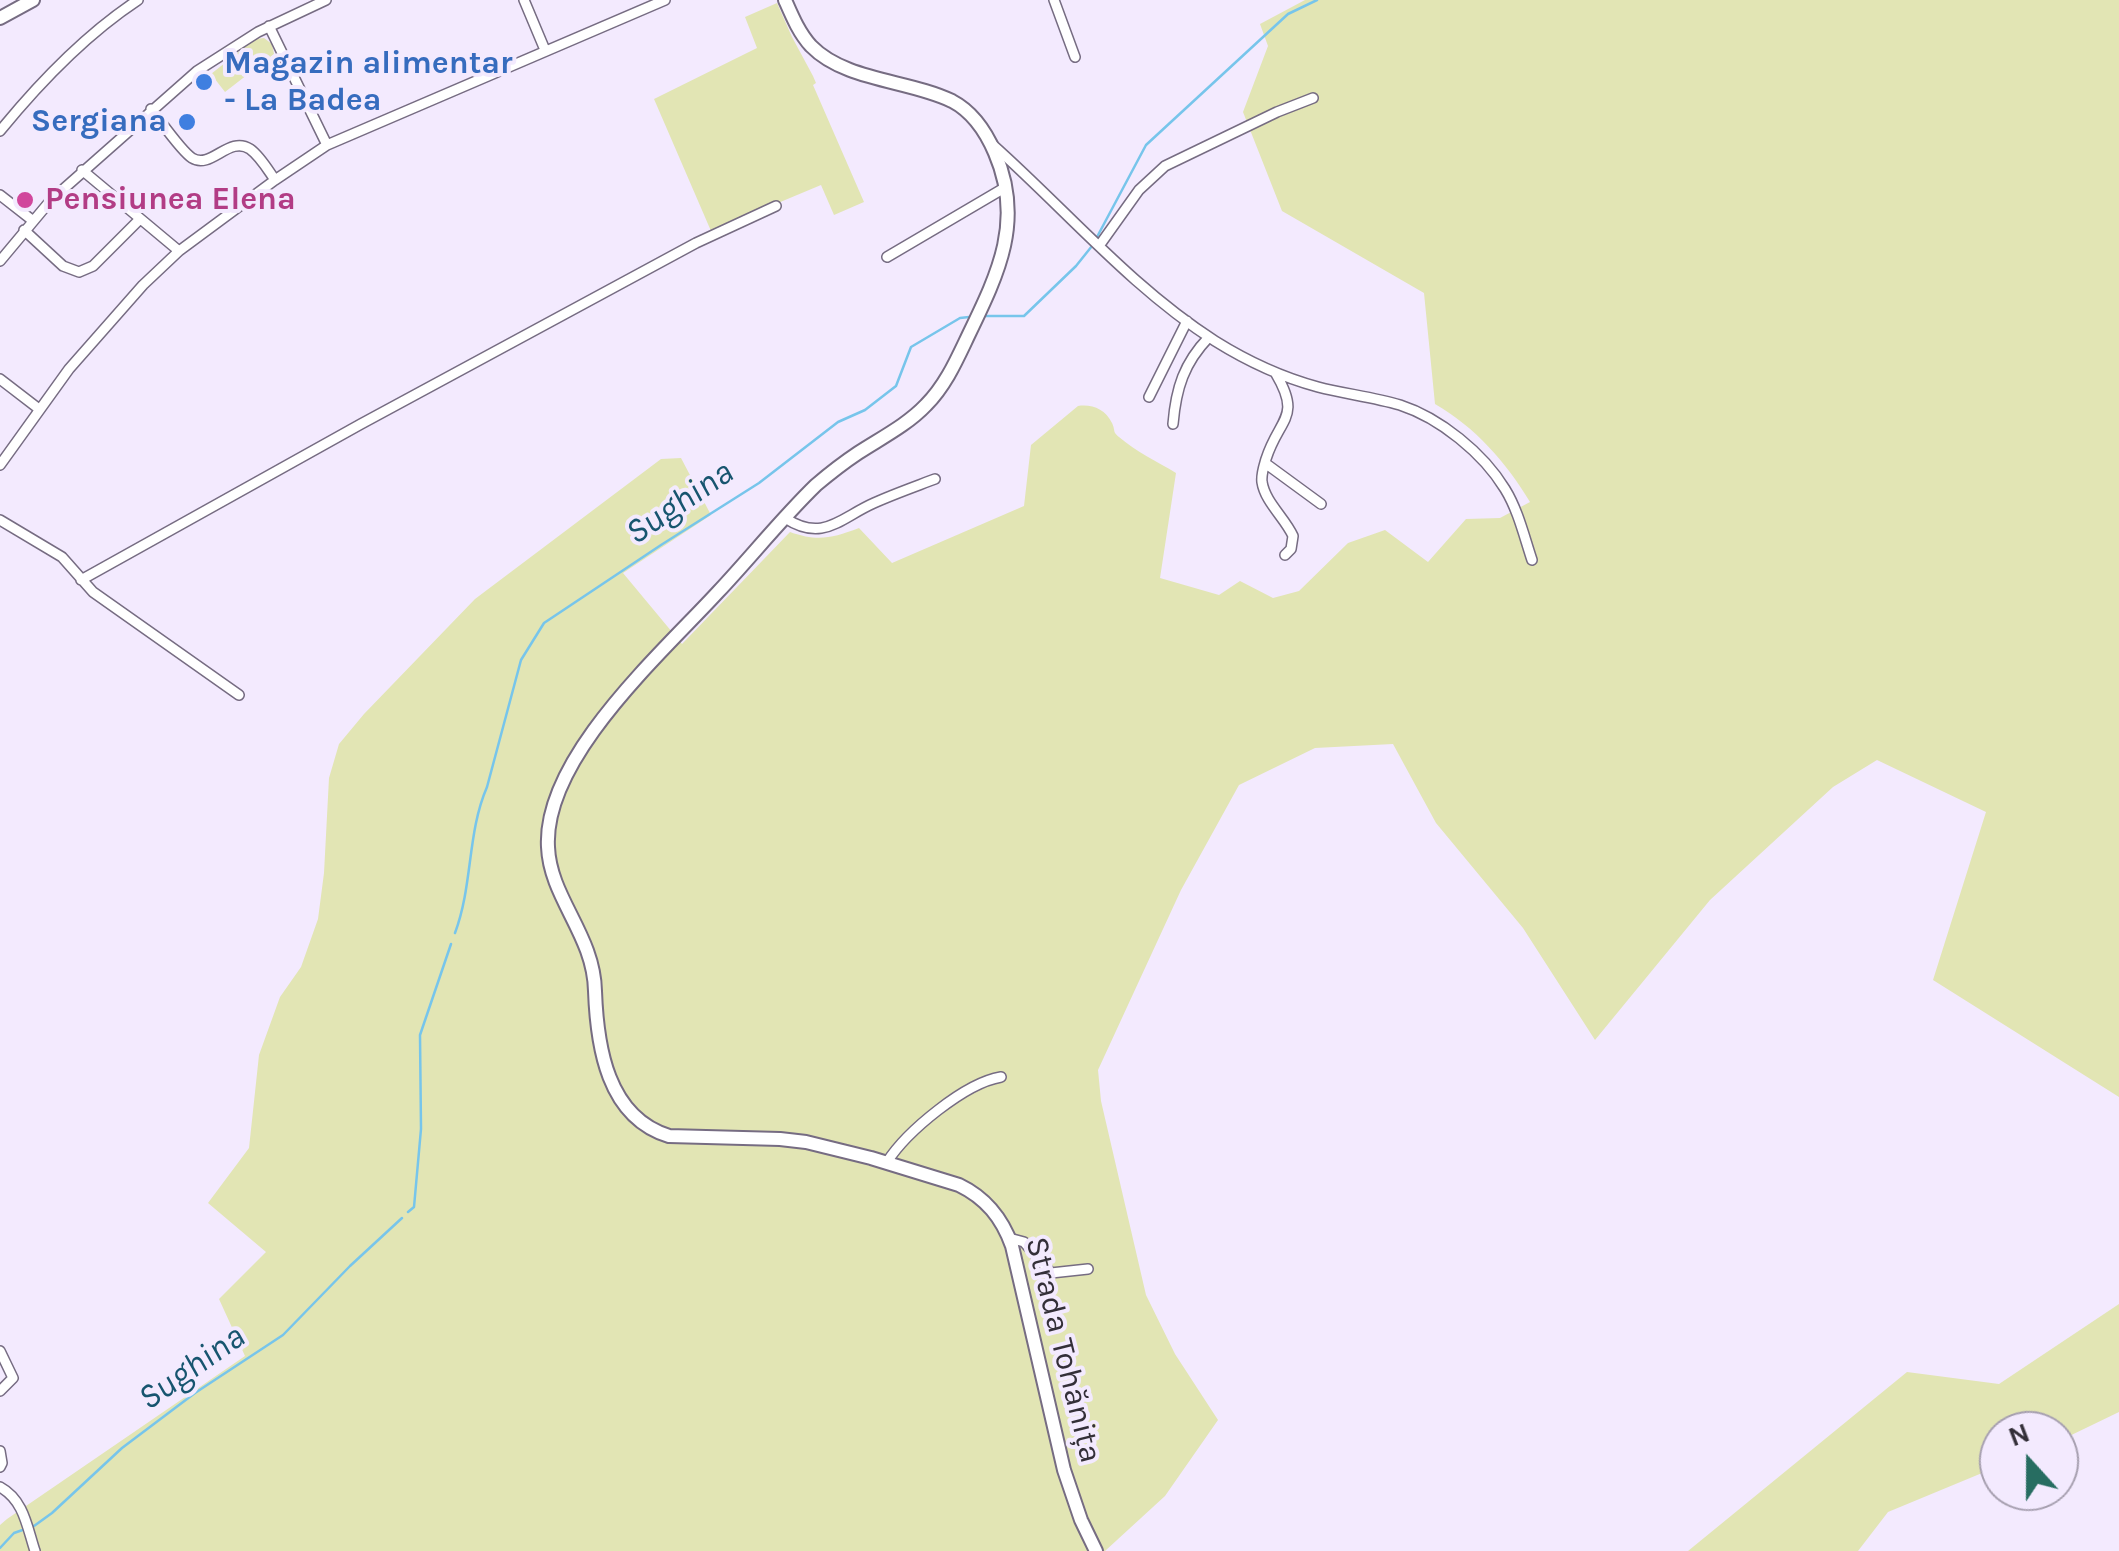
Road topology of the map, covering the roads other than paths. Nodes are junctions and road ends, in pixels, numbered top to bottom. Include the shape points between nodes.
1 (33, 0) edge
2 (138, 0) edge
3 (326, 0) edge
4 (524, 0) edge
5 (665, 0) edge
6 (784, 0) edge
7 (1054, 0) edge
8 (0, 18) edge
9 (270, 26) junction
10 (545, 50) junction
11 (1075, 57) dead end
12 (1313, 98) dead end
13 (152, 109) junction
14 (0, 131) edge
15 (991, 144) junction
16 (328, 145) junction
17 (82, 170) junction
18 (275, 180) junction
19 (1006, 186) junction
20 (0, 195) edge
21 (776, 206) dead end
22 (140, 219) junction
23 (32, 220) junction
24 (24, 230) junction
25 (1099, 246) junction
26 (179, 251) junction
27 (887, 258) dead end
28 (0, 261) edge
29 (1187, 320) junction
30 (1208, 337) junction
31 (1276, 374) junction
32 (0, 379) edge
33 (1149, 397) dead end
34 (40, 408) junction
35 (1173, 424) dead end
36 (1265, 463) junction
37 (0, 465) edge
38 (935, 478) dead end
39 (1322, 504) dead end
40 (785, 518) junction
41 (0, 520) edge
42 (1285, 555) dead end
43 (1532, 560) dead end
44 (81, 580) junction
45 (239, 695) dead end
46 (1001, 1078) dead end
47 (888, 1162) junction
48 (1009, 1238) junction
49 (1088, 1269) dead end
50 (0, 1351) edge
51 (0, 1391) edge
52 (0, 1451) edge
53 (0, 1467) edge
54 (0, 1487) edge
55 (34, 1551) edge
56 (1096, 1551) edge

1 - 8 main road
2 - 14 street via 79,46
3 - 9 street
4 - 10 street
5 - 10 street
6 - 15 main road via 819,53 952,102 974,118
7 - 11 street
9 - 13 street via 197,70
9 - 16 street
10 - 16 street
12 - 25 street via 1166,166 1139,190
13 - 17 street
13 - 18 street via 192,158 243,146
15 - 19 main road, Strada Tohănița
15 - 25 street
16 - 18 street
17 - 22 street
17 - 23 street
18 - 26 street
19 - 27 street
19 - 40 main road, Strada Tohănița via 1008,233 997,273 949,375 928,404 836,468
20 - 23 street
21 - 44 street via 696,243
22 - 24 street via 79,272
22 - 26 street
23 - 24 street
24 - 28 street
25 - 29 street
26 - 34 street via 94,339
29 - 30 street
29 - 33 street
30 - 31 street
30 - 35 street via 1183,372
31 - 36 street via 1290,407
31 - 43 street via 1403,406 1445,429 1504,487
32 - 34 street
34 - 37 street
36 - 39 street
36 - 42 street via 1264,490 1293,536
38 - 40 street via 825,528 803,528
40 - 47 main road, Strada Tohănița via 585,743 553,812 550,860 591,957 607,1071 638,1120 669,1136 806,1142
41 - 44 street via 62,557
44 - 45 street
46 - 47 street via 963,1092
47 - 48 main road, Strada Tohănița via 972,1192
48 - 49 street via 1024,1242 1050,1273
48 - 56 main road, Strada Tohănița via 1070,1490
50 - 51 street via 13,1378
52 - 53 street
54 - 55 street via 18,1502

